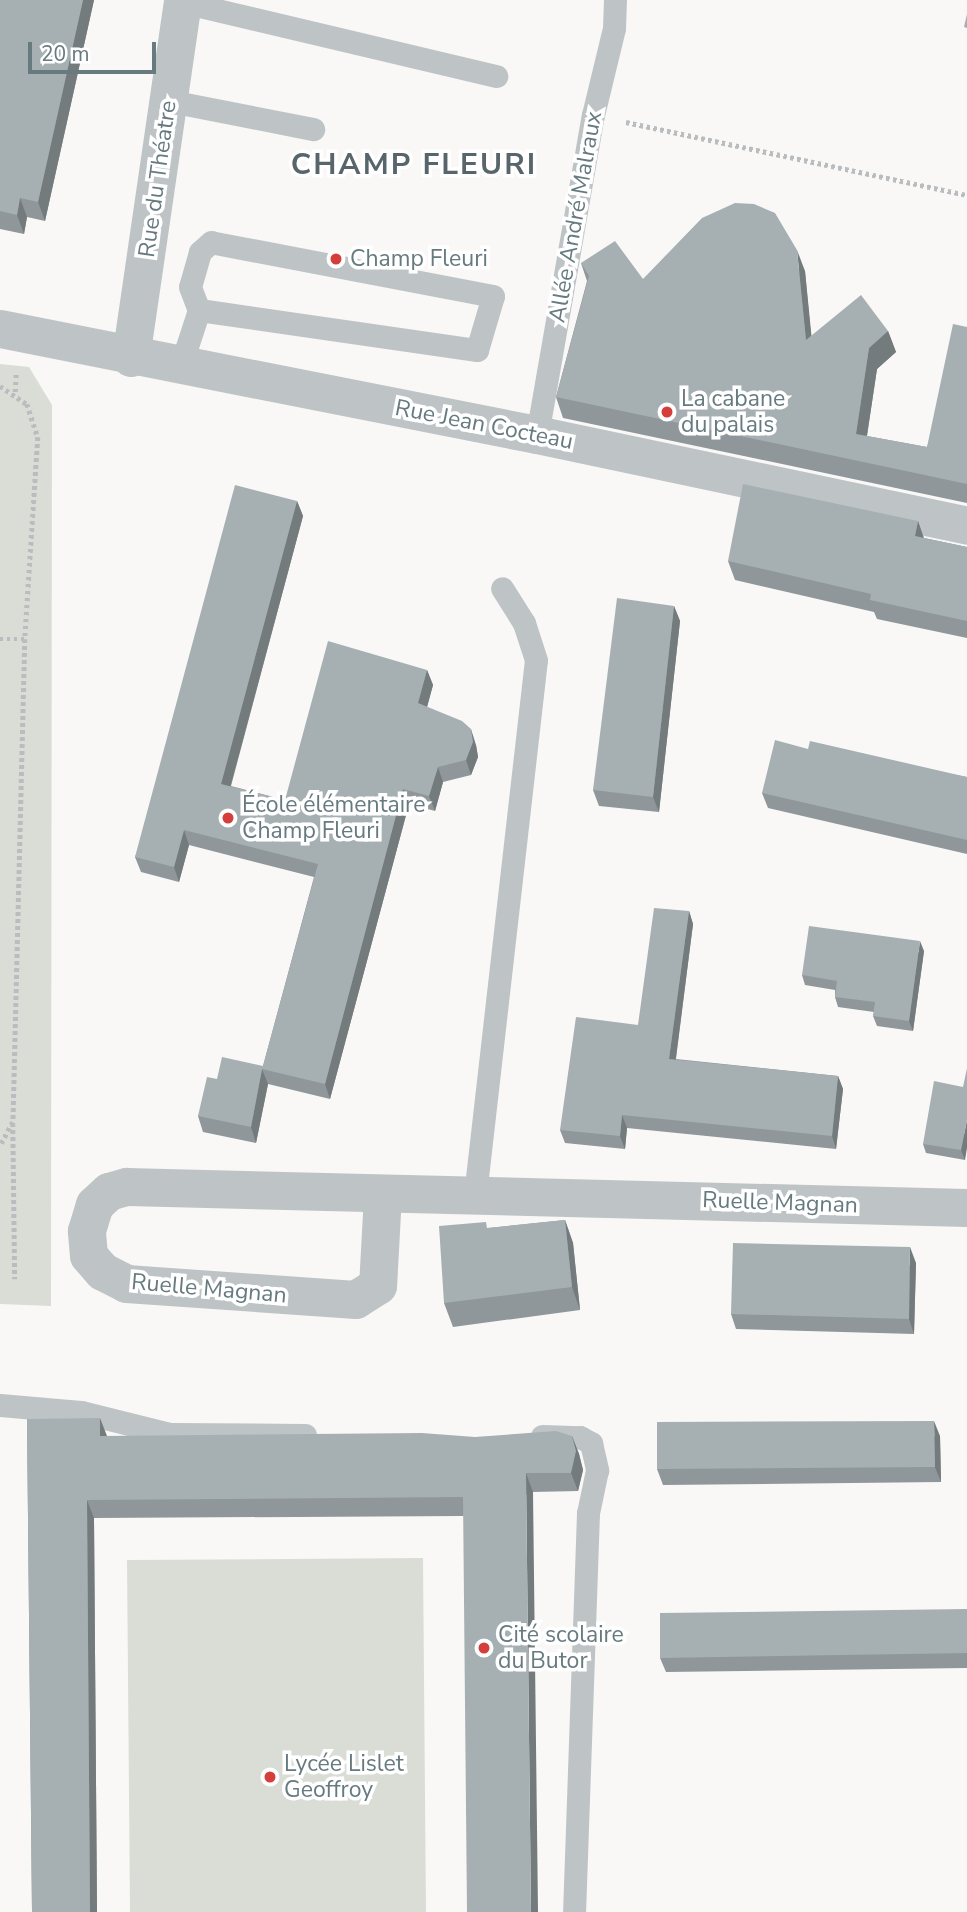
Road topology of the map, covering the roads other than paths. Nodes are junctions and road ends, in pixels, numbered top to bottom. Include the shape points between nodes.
1 (615, 0) edge
2 (183, 1) edge
3 (496, 76) dead end
4 (170, 101) junction
5 (313, 129) dead end
6 (199, 310) junction
7 (0, 329) edge
8 (131, 358) junction
9 (180, 368) junction
10 (537, 435) junction
11 (967, 526) edge
12 (502, 588) dead end
13 (383, 1195) junction
14 (475, 1195) junction
15 (967, 1208) edge
16 (0, 1405) edge
17 (332, 1435) edge
18 (520, 1438) edge
19 (574, 1912) edge

1 - 10 lane, Allée André Malraux via 614,27 593,115
2 - 3 lane
2 - 4 street, Rue du Théatre
4 - 5 lane
4 - 8 street, Rue du Théatre
6 - 6 lane via 477,350 492,296 211,242 200,251 190,287
6 - 9 lane
7 - 8 street, Rue Jean Cocteau
8 - 9 street, Rue Jean Cocteau
9 - 10 street, Rue Jean Cocteau
10 - 11 street, Rue Jean Cocteau
12 - 14 lane via 524,623 536,660
13 - 13 street, Ruelle Magnan via 127,1187 109,1192 95,1205 87,1231 89,1256 103,1272 127,1284 356,1300 378,1286
13 - 14 street, Ruelle Magnan
14 - 15 street, Ruelle Magnan
16 - 17 lane via 81,1412 169,1434
18 - 19 lane via 580,1437 591,1443 597,1470 588,1513

